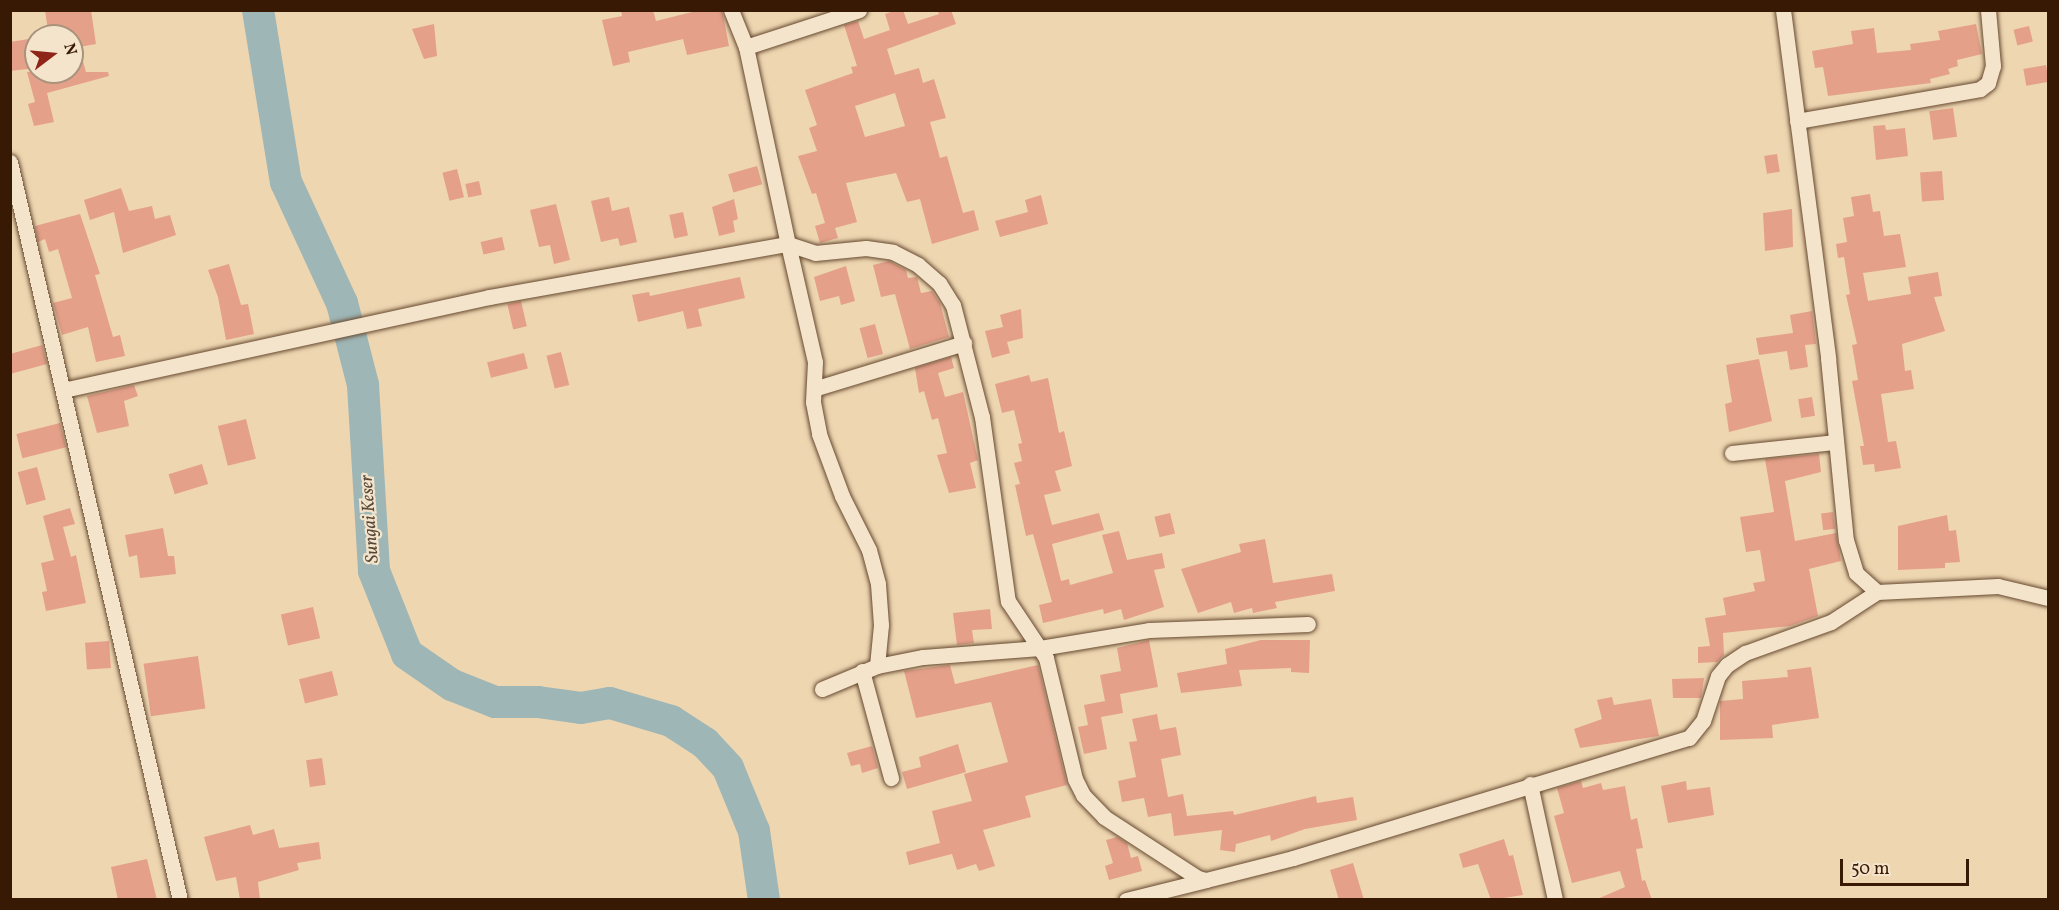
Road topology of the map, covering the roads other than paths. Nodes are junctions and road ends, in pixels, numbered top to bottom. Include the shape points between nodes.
1 (731, 10) edge
2 (859, 10) edge
3 (1783, 10) edge
4 (1988, 10) edge
5 (746, 47) junction
6 (1797, 121) junction
7 (10, 162) edge
8 (788, 244) junction
9 (964, 343) junction
10 (817, 388) junction
11 (63, 390) junction
12 (1835, 442) junction
13 (1732, 453) dead end
14 (1876, 592) junction
15 (2049, 598) edge
16 (1308, 624) dead end
17 (1040, 648) junction
18 (877, 666) junction
19 (862, 671) junction
20 (822, 689) dead end
21 (891, 778) dead end
22 (1530, 784) junction
23 (1206, 880) junction
24 (180, 900) edge
25 (1126, 900) edge
26 (1555, 900) edge

1 - 5 street
2 - 5 street
3 - 6 street
4 - 6 street via 1993,66 1988,83 1980,90
5 - 8 street
6 - 12 street
7 - 11 street
8 - 9 street via 815,253 866,248 893,252 918,265 939,283 953,305
8 - 10 street via 815,362
8 - 11 street via 291,338
9 - 10 street
9 - 17 street via 982,417 1005,592 1017,621
10 - 18 street via 813,402 819,434 868,550 878,584 881,625
11 - 24 street
12 - 13 street
12 - 14 street via 1851,559 1856,573
14 - 15 street via 1998,586
14 - 22 street via 1832,622 1746,652 1727,665 1718,676 1703,721 1689,738
16 - 17 street via 1149,630
17 - 18 street via 923,657
17 - 23 street via 1052,674 1075,779 1083,795 1104,817 1188,873
18 - 19 street
19 - 20 street
19 - 21 street
22 - 23 street via 1410,825
22 - 26 street
23 - 25 street

